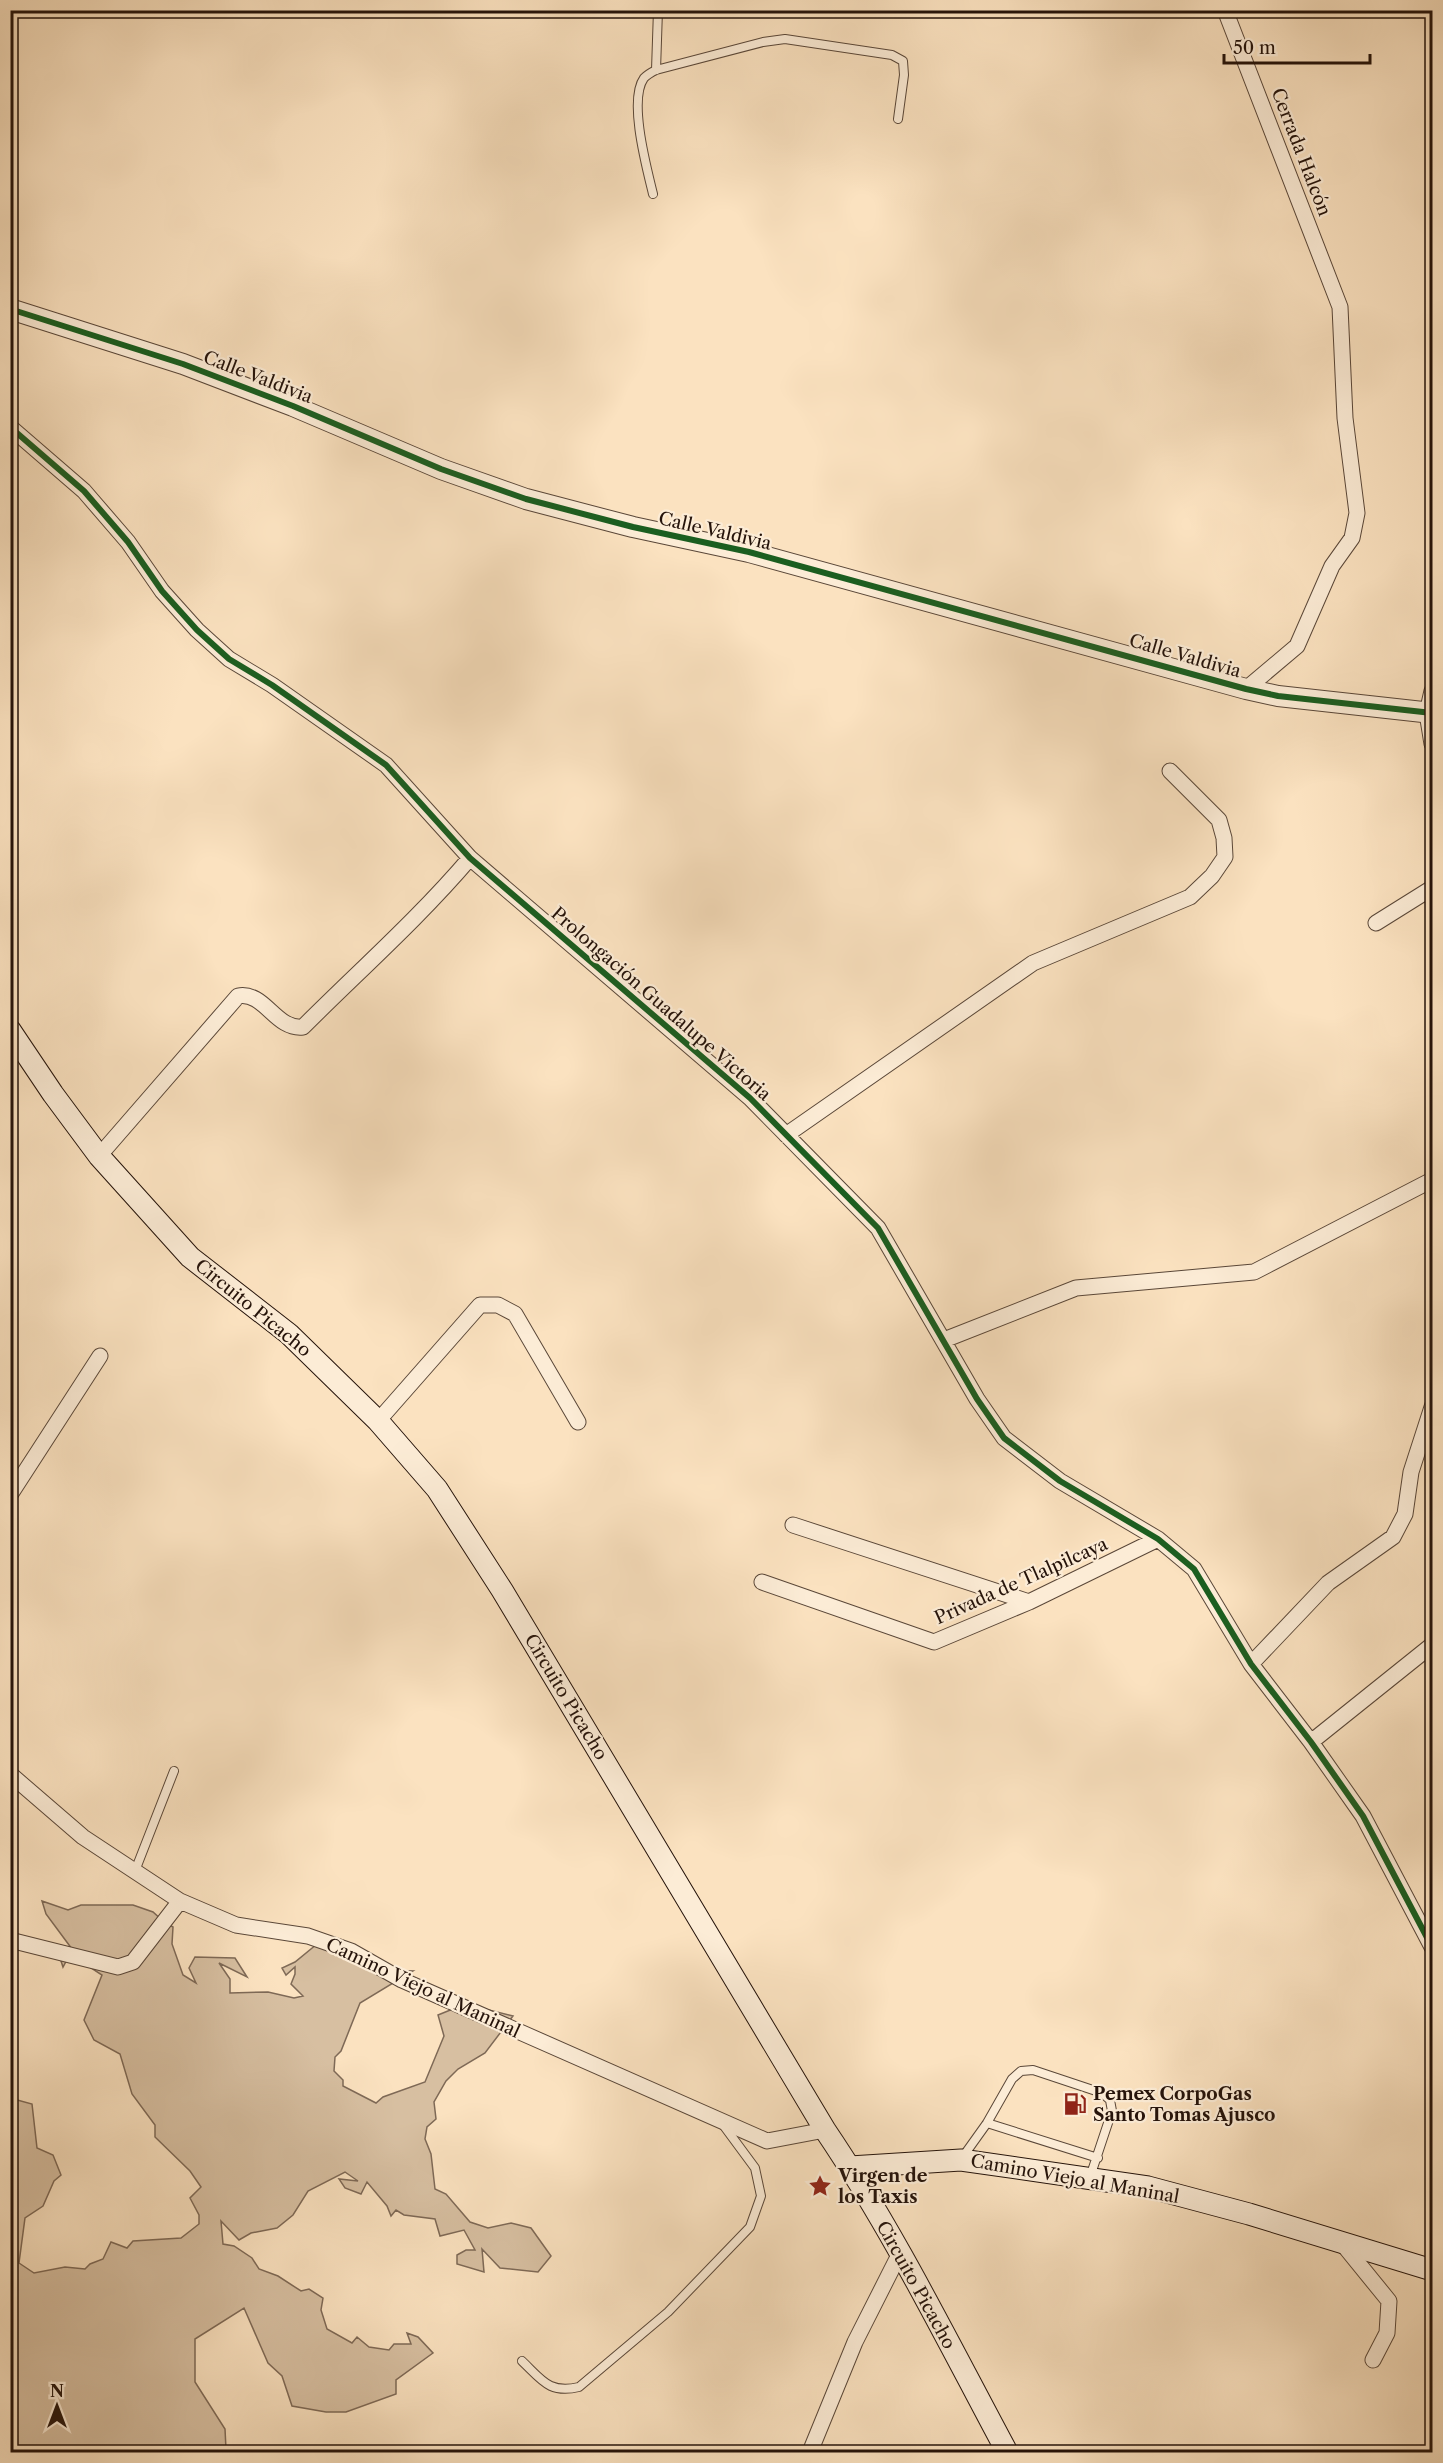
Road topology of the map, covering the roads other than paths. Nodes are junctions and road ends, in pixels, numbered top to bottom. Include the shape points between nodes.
1 (658, 10) edge
2 (1225, 10) edge
3 (656, 70) junction
4 (898, 119) dead end
5 (653, 194) dead end
6 (10, 309) edge
7 (10, 427) edge
8 (1246, 689) junction
9 (1432, 691) edge
10 (1430, 713) edge
11 (1432, 744) edge
12 (1170, 771) dead end
13 (470, 858) junction
14 (1432, 888) edge
15 (1376, 922) dead end
16 (10, 1030) edge
17 (786, 1135) junction
18 (99, 1156) junction
19 (1432, 1180) edge
20 (944, 1340) junction
21 (100, 1356) dead end
22 (1432, 1407) edge
23 (378, 1421) junction
24 (578, 1422) dead end
25 (10, 1495) edge
26 (793, 1525) dead end
27 (1158, 1539) junction
28 (762, 1582) dead end
29 (1029, 1602) junction
30 (1432, 1645) edge
31 (1251, 1664) junction
32 (1311, 1742) junction
33 (174, 1770) dead end
34 (10, 1774) edge
35 (135, 1871) junction
36 (180, 1901) junction
37 (10, 1940) edge
38 (1432, 1947) edge
39 (719, 2120) junction
40 (987, 2123) junction
41 (825, 2130) junction
42 (1098, 2158) junction
43 (961, 2160) junction
44 (850, 2167) junction
45 (1090, 2177) junction
46 (1341, 2242) junction
47 (900, 2253) junction
48 (1432, 2270) edge
49 (1373, 2360) dead end
50 (522, 2361) dead end
51 (810, 2452) edge
52 (1007, 2452) edge

1 - 3 lane
2 - 8 street, Cerrada Halcón via 1340,307 1345,418 1357,513 1352,537 1332,566 1297,646
3 - 4 lane via 785,39 892,55 903,61 904,68
3 - 5 lane via 644,78 638,94 641,147
6 - 8 street, Calle Valdivia via 183,364 441,470 526,500 749,552
7 - 13 street, Prolongación Guadalupe Victoria via 84,491 197,630 229,659 386,765
8 - 10 street, Calle Valdivia
9 - 10 street
10 - 11 street
12 - 17 street via 1219,820 1224,838 1225,857 1190,897 1033,963
13 - 17 street, Prolongación Guadalupe Victoria via 750,1098
13 - 18 street via 436,897 303,1027 294,1028 280,1021 256,999 238,996
14 - 15 street
16 - 18 main road, Circuito Picacho
17 - 20 street, Prolongación Guadalupe Victoria via 878,1228
18 - 23 main road, Circuito Picacho via 190,1257 289,1334
19 - 20 street via 1254,1272 1076,1288
20 - 27 street, Prolongación Guadalupe Victoria via 1004,1438 1060,1481
21 - 25 street
22 - 31 street via 1411,1472 1405,1514 1393,1537 1328,1583
23 - 24 street via 480,1305 498,1305 515,1314
23 - 41 main road, Circuito Picacho via 437,1489 502,1590
26 - 29 street
27 - 29 street, Privada de Tlalpilcaya
27 - 31 street, Prolongación Guadalupe Victoria via 1194,1569
28 - 29 street, Privada de Tlalpilcaya via 934,1642
30 - 32 street
31 - 32 street, Prolongación Guadalupe Victoria
32 - 38 street, Prolongación Guadalupe Victoria via 1363,1816
33 - 35 lane
34 - 35 street, Camino Viejo al Maninal via 83,1837
35 - 36 street, Camino Viejo al Maninal
36 - 37 street via 133,1962 118,1967
36 - 39 street, Camino Viejo al Maninal via 236,1925 308,1936 351,1951 402,1980
39 - 41 street, Camino Viejo al Maninal via 767,2141
39 - 50 lane via 755,2168 761,2196 750,2227 668,2312 579,2387 563,2391 547,2385
40 - 42 lane
40 - 42 lane via 1012,2079 1021,2071 1033,2070 1102,2093 1110,2100 1112,2111
40 - 43 lane
41 - 44 main road, Circuito Picacho
42 - 45 lane
43 - 44 main road, Camino Viejo al Maninal
43 - 45 main road, Camino Viejo al Maninal
44 - 47 main road, Circuito Picacho
45 - 46 main road, Camino Viejo al Maninal via 1148,2187
46 - 48 main road, Camino Viejo al Maninal
46 - 49 street via 1389,2301 1387,2333
47 - 51 street via 855,2342
47 - 52 main road, Circuito Picacho

